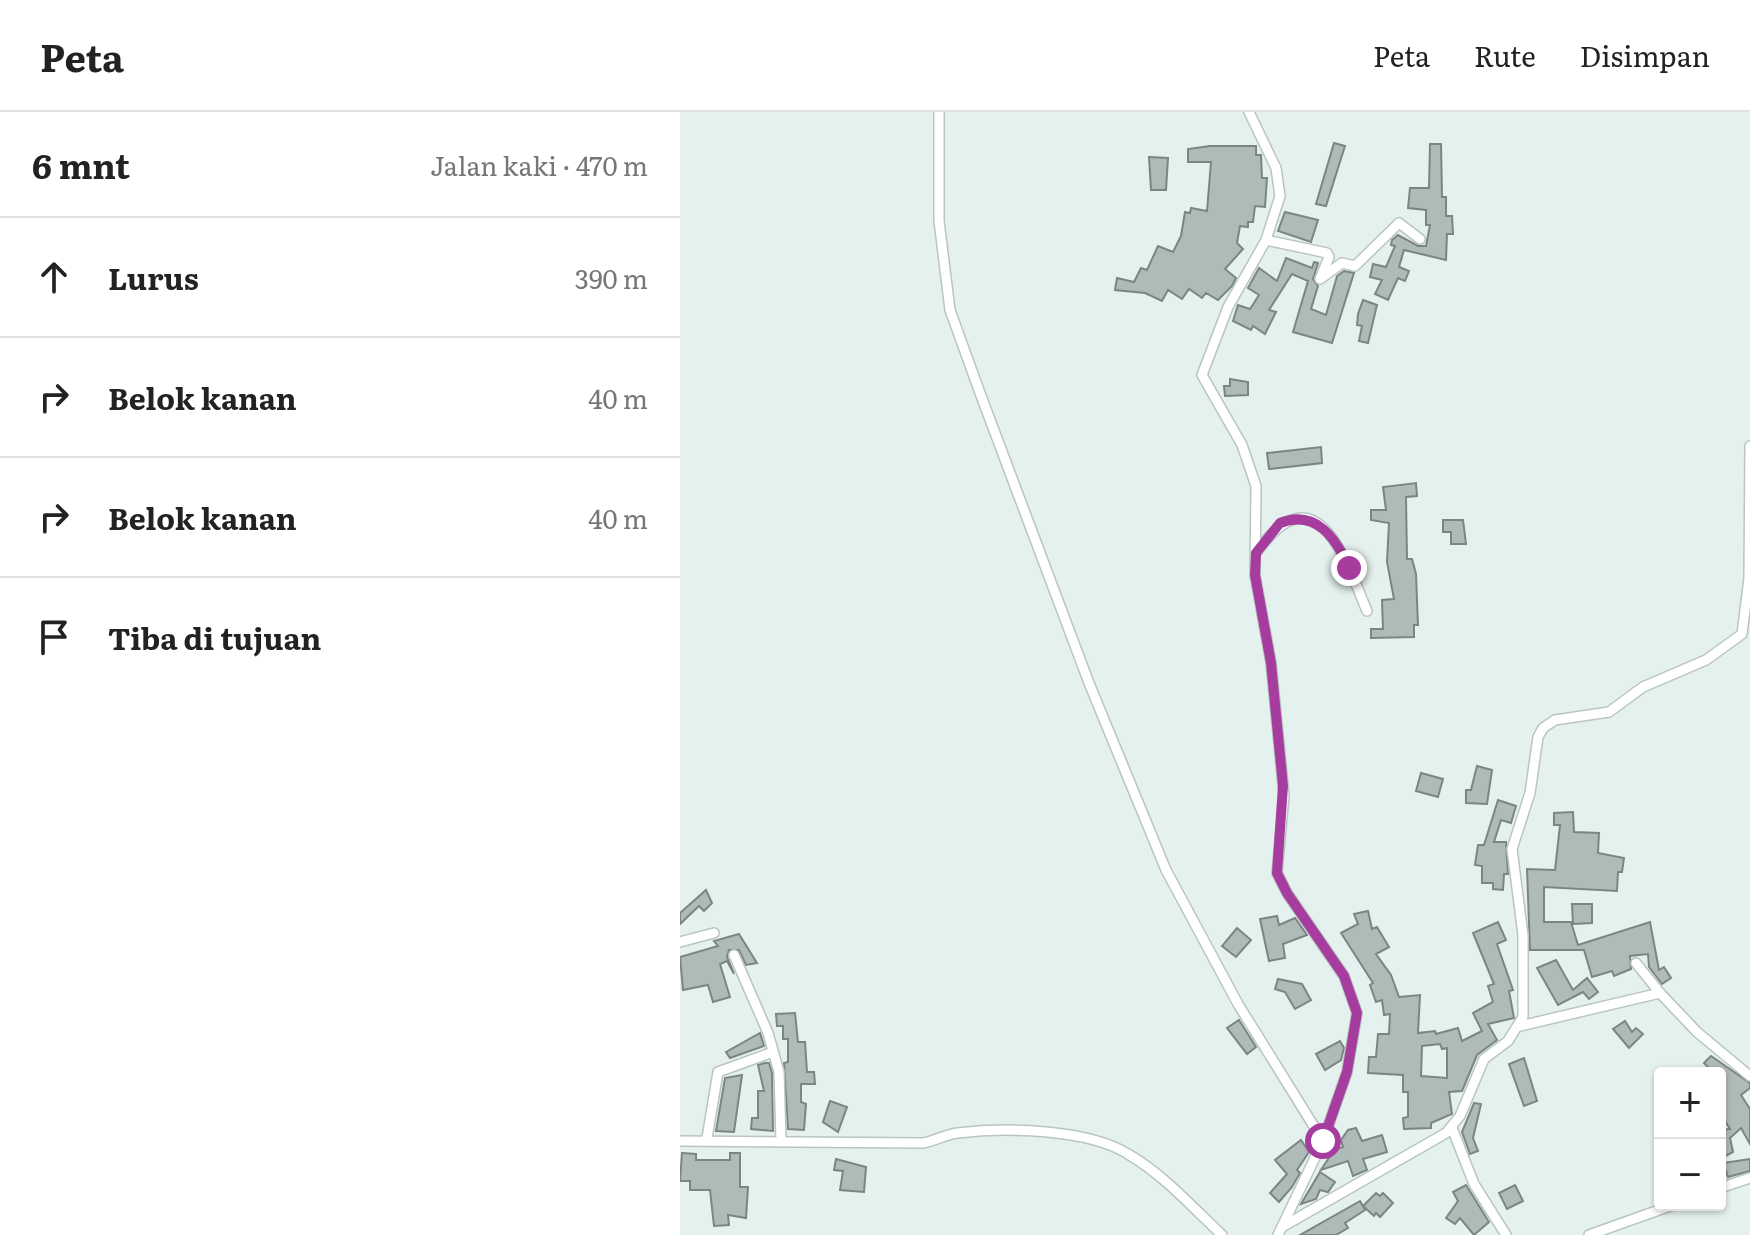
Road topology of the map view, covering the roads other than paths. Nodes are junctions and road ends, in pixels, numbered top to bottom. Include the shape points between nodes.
1 (939, 112) edge
2 (1249, 112) edge
3 (1420, 239) dead end
4 (1266, 240) junction
5 (1750, 446) edge
6 (1256, 553) junction
7 (1367, 611) dead end
8 (714, 933) dead end
9 (680, 942) edge
10 (734, 955) dead end
11 (1636, 963) dead end
12 (1660, 993) junction
13 (1520, 1026) junction
14 (773, 1052) junction
15 (1750, 1076) edge
16 (1452, 1128) junction
17 (707, 1138) junction
18 (781, 1140) junction
19 (680, 1141) edge
20 (1323, 1141) junction
21 (1750, 1178) edge
22 (1726, 1186) edge
23 (1656, 1211) edge
24 (1279, 1232) edge
25 (1222, 1235) edge
26 (1506, 1235) edge
27 (1589, 1235) edge

1 - 20 street via 939,221 950,310 980,393 1166,870 1238,1004
2 - 4 street via 1276,168 1279,187
3 - 4 street via 1399,223 1355,266 1342,263 1320,279 1327,253
4 - 6 street via 1228,307 1202,368 1205,383 1250,464 1256,486
5 - 13 street via 1749,578 1742,634 1706,660 1636,691 1609,712 1555,720 1538,737 1530,793 1512,849 1523,935 1525,999
6 - 7 street via 1280,523 1299,519 1317,524 1340,549
6 - 20 street via 1284,795 1277,873 1344,976 1357,1013 1347,1072
8 - 9 street
10 - 14 street
11 - 12 street
12 - 13 street
12 - 15 street
13 - 16 street via 1484,1059
14 - 17 street via 718,1072
14 - 18 street via 781,1078
16 - 24 street
16 - 26 street via 1474,1184
17 - 18 street
17 - 19 street
18 - 25 street via 923,1143 988,1131 1102,1142 1162,1178
20 - 24 street
21 - 22 street
23 - 27 street

